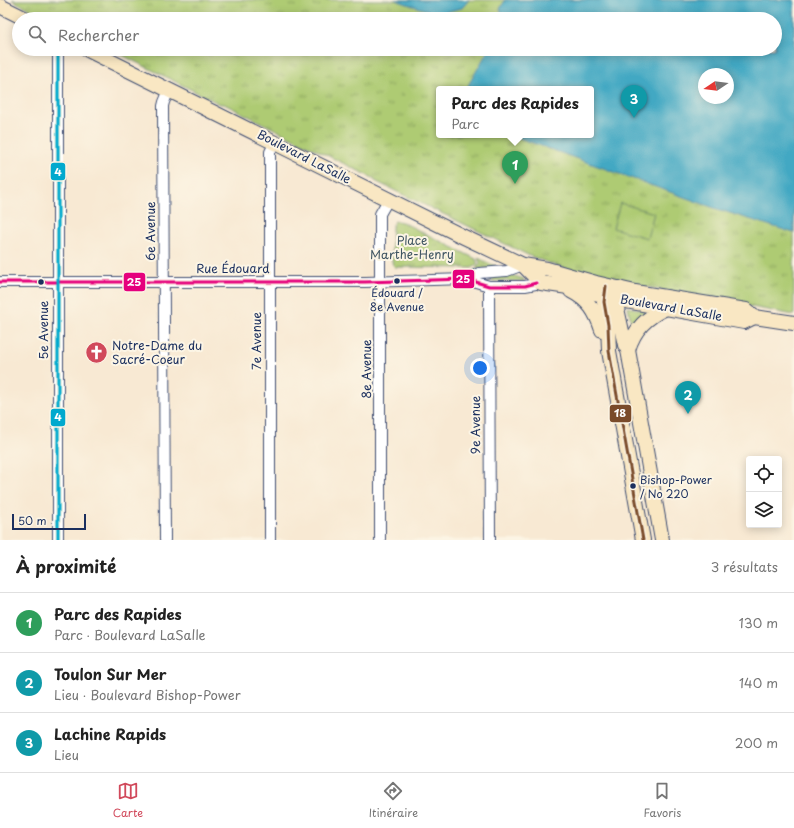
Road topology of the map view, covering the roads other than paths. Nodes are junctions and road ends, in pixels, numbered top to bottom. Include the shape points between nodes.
1 (0, 6) edge
2 (12, 12) edge
3 (58, 56) edge
4 (100, 56) edge
5 (169, 90) junction
6 (275, 142) junction
7 (388, 200) junction
8 (523, 265) junction
9 (466, 279) junction
10 (270, 281) junction
11 (380, 281) junction
12 (0, 282) edge
13 (57, 282) junction
14 (164, 282) junction
15 (541, 283) junction
16 (489, 286) junction
17 (560, 286) junction
18 (612, 290) junction
19 (666, 308) junction
20 (754, 317) junction
21 (794, 323) edge
22 (628, 350) junction
23 (609, 351) junction
24 (58, 540) edge
25 (165, 540) edge
26 (270, 540) edge
27 (380, 540) edge
28 (490, 540) edge
29 (643, 540) edge
30 (662, 540) edge

1 - 2 main road
3 - 13 street, 5e Avenue
4 - 5 main road, Boulevard LaSalle
5 - 6 main road, Boulevard LaSalle
5 - 14 street, 6e Avenue via 163,106
6 - 7 main road, Boulevard LaSalle
6 - 10 street, 7e Avenue via 270,152
7 - 8 main road, Boulevard LaSalle
7 - 11 street, 8e Avenue via 380,214
8 - 9 street, Rue Édouard via 507,271 479,273
8 - 15 main road, Boulevard LaSalle
8 - 18 main road, Boulevard LaSalle via 547,269
9 - 11 street, Rue Édouard
9 - 16 street, Rue Édouard
10 - 11 street, Rue Édouard
10 - 14 street, Rue Édouard
10 - 26 street, 7e Avenue
11 - 27 street, 8e Avenue
12 - 13 street, Rue Édouard
13 - 14 street, Rue Édouard
13 - 24 street, 5e Avenue
14 - 25 street, 6e Avenue
15 - 16 street, Rue Édouard via 525,286
15 - 17 main road, Boulevard LaSalle
16 - 28 street, 9e Avenue
17 - 18 main road, Boulevard LaSalle
17 - 23 main road via 584,299 592,308
18 - 19 main road, Boulevard LaSalle
18 - 20 main road, Boulevard LaSalle via 746,310
18 - 22 main road
18 - 23 main road via 604,302
19 - 20 main road, Boulevard LaSalle via 744,322
19 - 22 main road via 639,327
20 - 21 main road, Boulevard LaSalle
22 - 30 main road
23 - 29 main road

